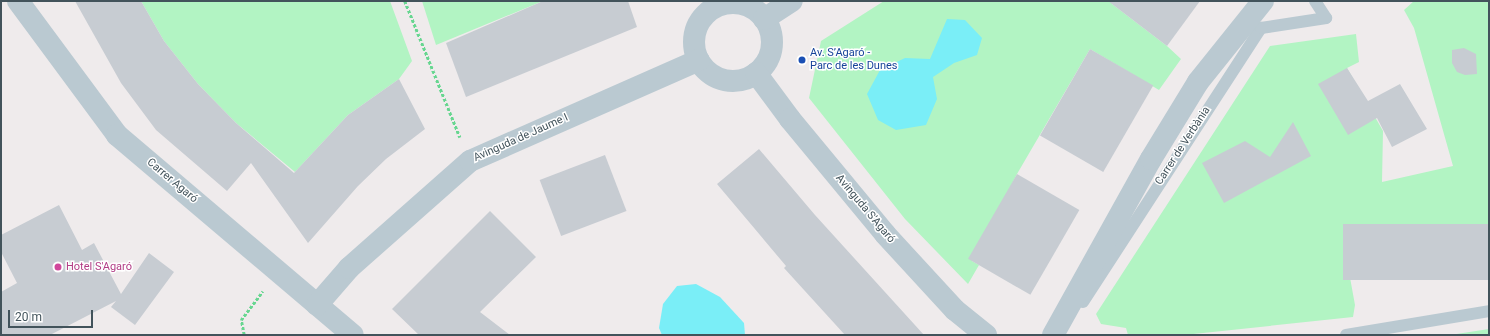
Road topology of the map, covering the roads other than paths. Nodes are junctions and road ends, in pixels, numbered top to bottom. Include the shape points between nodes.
1 (18, 1) edge
2 (792, 1) edge
3 (1263, 1) edge
4 (1315, 1) edge
5 (707, 6) edge
6 (764, 18) junction
7 (699, 60) junction
8 (756, 73) junction
9 (317, 305) junction
10 (1489, 312) edge
11 (353, 335) edge
12 (986, 335) edge
13 (1053, 335) edge
14 (1058, 335) edge
15 (1346, 335) edge

1 - 9 street, Carrer Agaró via 116,135 279,270
2 - 6 street
3 - 13 street, Carrer de Verbània via 1198,82 1151,159
4 - 14 lane, Carrer de Verbània via 1326,18 1261,28 1075,315
5 - 6 street via 739,3 753,9
5 - 7 street via 697,28 695,50
6 - 8 street via 771,33 771,48 766,62
7 - 8 street via 710,73 724,80 741,80
7 - 9 street, Avinguda de Jaume I via 470,162 348,268
8 - 12 street, Avinguda S'Agaró via 790,119 885,234 955,310
9 - 11 street, Carrer Agaró
10 - 15 lane

